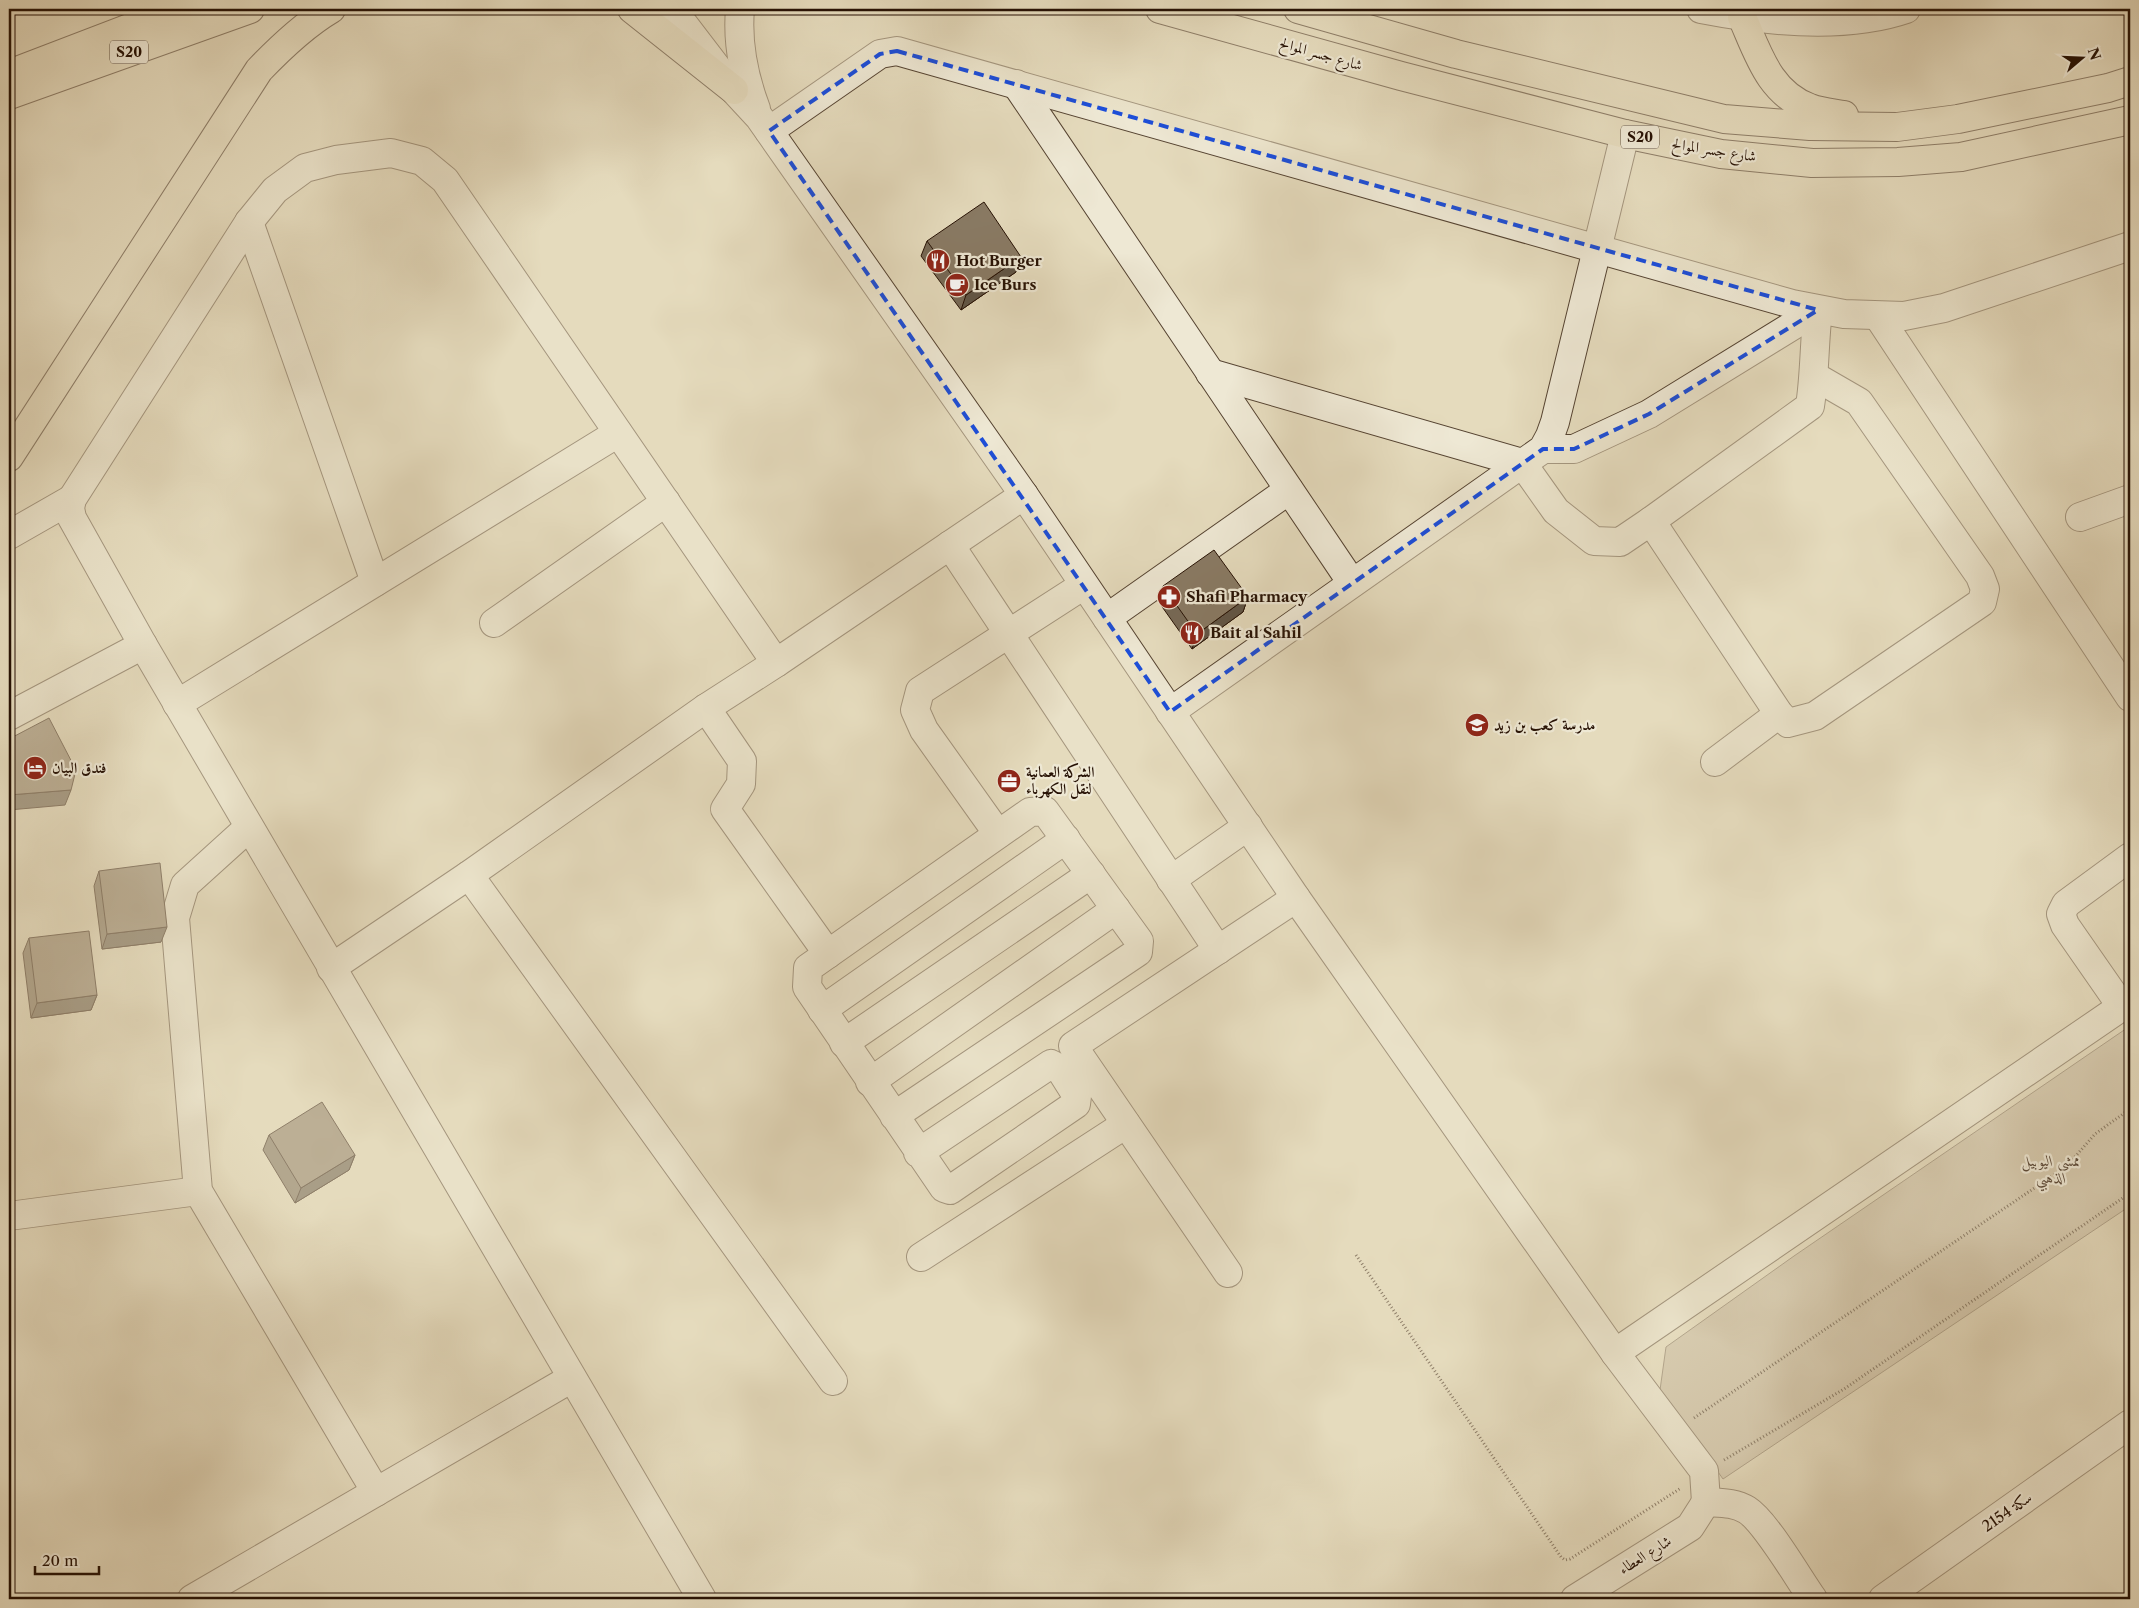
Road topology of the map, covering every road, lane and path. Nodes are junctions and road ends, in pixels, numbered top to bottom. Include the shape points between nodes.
1 (179, 9) edge
2 (250, 9) edge
3 (331, 9) edge
4 (632, 9) edge
5 (672, 9) edge
6 (740, 9) edge
7 (1160, 9) edge
8 (1298, 9) edge
9 (1701, 9) edge
10 (1906, 9) edge
11 (1742, 17) junction
12 (9, 74) edge
13 (2130, 80) edge
14 (1016, 84) junction
15 (734, 90) junction
16 (9, 95) edge
17 (2130, 120) edge
18 (764, 124) junction
19 (1897, 127) junction
20 (1626, 134) junction
21 (250, 222) junction
22 (2130, 246) edge
23 (1597, 249) junction
24 (1818, 310) junction
25 (1878, 316) junction
26 (1210, 373) junction
27 (1814, 376) junction
28 (618, 433) junction
29 (1532, 456) junction
30 (9, 457) edge
31 (1289, 490) junction
32 (1024, 495) junction
33 (72, 499) junction
34 (2130, 499) edge
35 (666, 502) junction
36 (2080, 517) dead end
37 (1651, 522) junction
38 (9, 535) edge
39 (950, 545) junction
40 (375, 582) junction
41 (1352, 583) junction
42 (1084, 585) junction
43 (1107, 618) junction
44 (494, 623) dead end
45 (1009, 634) junction
46 (143, 645) junction
47 (776, 663) junction
48 (2130, 697) edge
49 (177, 704) junction
50 (706, 708) junction
51 (1170, 712) junction
52 (1779, 714) junction
53 (9, 716) edge
54 (1715, 762) dead end
55 (1248, 826) junction
56 (249, 827) junction
57 (998, 834) junction
58 (1066, 839) junction
59 (2130, 857) edge
60 (1090, 874) junction
61 (469, 876) junction
62 (1171, 880) junction
63 (1296, 898) junction
64 (1116, 909) junction
65 (1218, 950) junction
66 (828, 954) junction
67 (331, 968) junction
68 (2126, 1004) edge
69 (822, 1010) junction
70 (844, 1043) junction
71 (870, 1082) junction
72 (2130, 1109) edge
73 (894, 1116) junction
74 (1126, 1124) junction
75 (918, 1153) junction
76 (198, 1191) junction
77 (2130, 1194) edge
78 (9, 1216) edge
79 (1356, 1255) dead end
80 (921, 1257) dead end
81 (1228, 1273) dead end
82 (1615, 1353) junction
83 (572, 1378) junction
84 (833, 1381) dead end
85 (1694, 1418) dead end
86 (2130, 1424) edge
87 (1704, 1471) junction
88 (376, 1492) junction
89 (1706, 1502) junction
90 (192, 1599) edge
91 (702, 1599) edge
92 (1575, 1599) edge
93 (1813, 1599) edge
94 (1883, 1599) edge

1 - 12 main road, S20
2 - 16 main road, S20
3 - 30 main road via 300,30 259,70
4 - 15 main road
5 - 15 street
6 - 18 street via 743,67
7 - 20 main road, شارع جسر الموالح / S20
8 - 19 main road, S20 via 1456,54 1724,119 1810,126
9 - 11 street
10 - 11 street via 1851,21
11 - 19 main road via 1772,80 1786,96 1810,108
13 - 19 main road, S20 via 2108,88 2010,109
14 - 18 street via 897,51 886,51
14 - 23 street
14 - 26 street
15 - 18 street
17 - 20 main road, شارع جسر الموالح / S20 via 1961,156 1898,162 1812,163 1721,154
18 - 32 street
20 - 23 street
21 - 28 street via 275,190 305,168 336,160 391,153 422,161 445,180
21 - 33 street
21 - 40 street
22 - 25 street via 1944,308 1904,316
23 - 24 street
23 - 29 street via 1555,422 1550,436
24 - 25 street
24 - 27 street via 1813,348
24 - 29 street via 1649,414 1574,449
25 - 48 street
26 - 29 street
26 - 31 street
27 - 37 street via 1810,406
27 - 52 street via 1859,402 1980,576 1985,589 1982,602 1815,716 1788,723
28 - 35 street
28 - 40 street
29 - 37 street via 1556,511 1594,541 1620,542
29 - 41 street
31 - 41 street
31 - 43 street
32 - 39 street
32 - 42 street
33 - 38 street
33 - 46 street via 72,518
34 - 36 street
35 - 44 street
35 - 47 street
37 - 52 street
39 - 45 street
39 - 47 street
40 - 49 street
41 - 51 street
42 - 43 street
42 - 45 street
43 - 51 street
45 - 57 street via 920,691 915,710 924,730
45 - 62 street
46 - 49 street
46 - 53 street
47 - 50 street
49 - 56 street
50 - 61 street
50 - 66 street via 742,761 740,784 725,809
51 - 55 street
52 - 54 street
55 - 62 street
55 - 63 street
56 - 67 street
56 - 76 street via 185,885 175,918
57 - 58 street via 1030,812 1045,811
57 - 66 street
58 - 60 street
58 - 69 street
59 - 68 street via 2066,904 2061,914 2065,925
60 - 64 street
60 - 70 street
61 - 67 street
61 - 84 street
62 - 65 street
63 - 65 street
63 - 82 street
64 - 71 street
64 - 73 street via 1139,941 1138,952
65 - 74 street via 1073,1046
66 - 69 street via 808,968 807,987
67 - 83 street
68 - 82 street
69 - 70 street
70 - 71 street
71 - 73 street
72 - 85 path via 2095,1134 2067,1166
73 - 75 street
74 - 80 street
74 - 81 street
75 - 75 street via 1050,1064 1060,1069 1077,1096 1076,1104 950,1190 944,1188
76 - 78 street
76 - 88 street
77 - 87 path via 1844,1390
79 - 87 path via 1560,1557 1570,1559 1667,1499
82 - 87 street
83 - 88 street
83 - 91 street
86 - 94 street, سكة 2154
87 - 89 street
88 - 90 street
89 - 92 street, شارع العطاء via 1690,1528
89 - 93 street via 1731,1503 1747,1510 1760,1522

